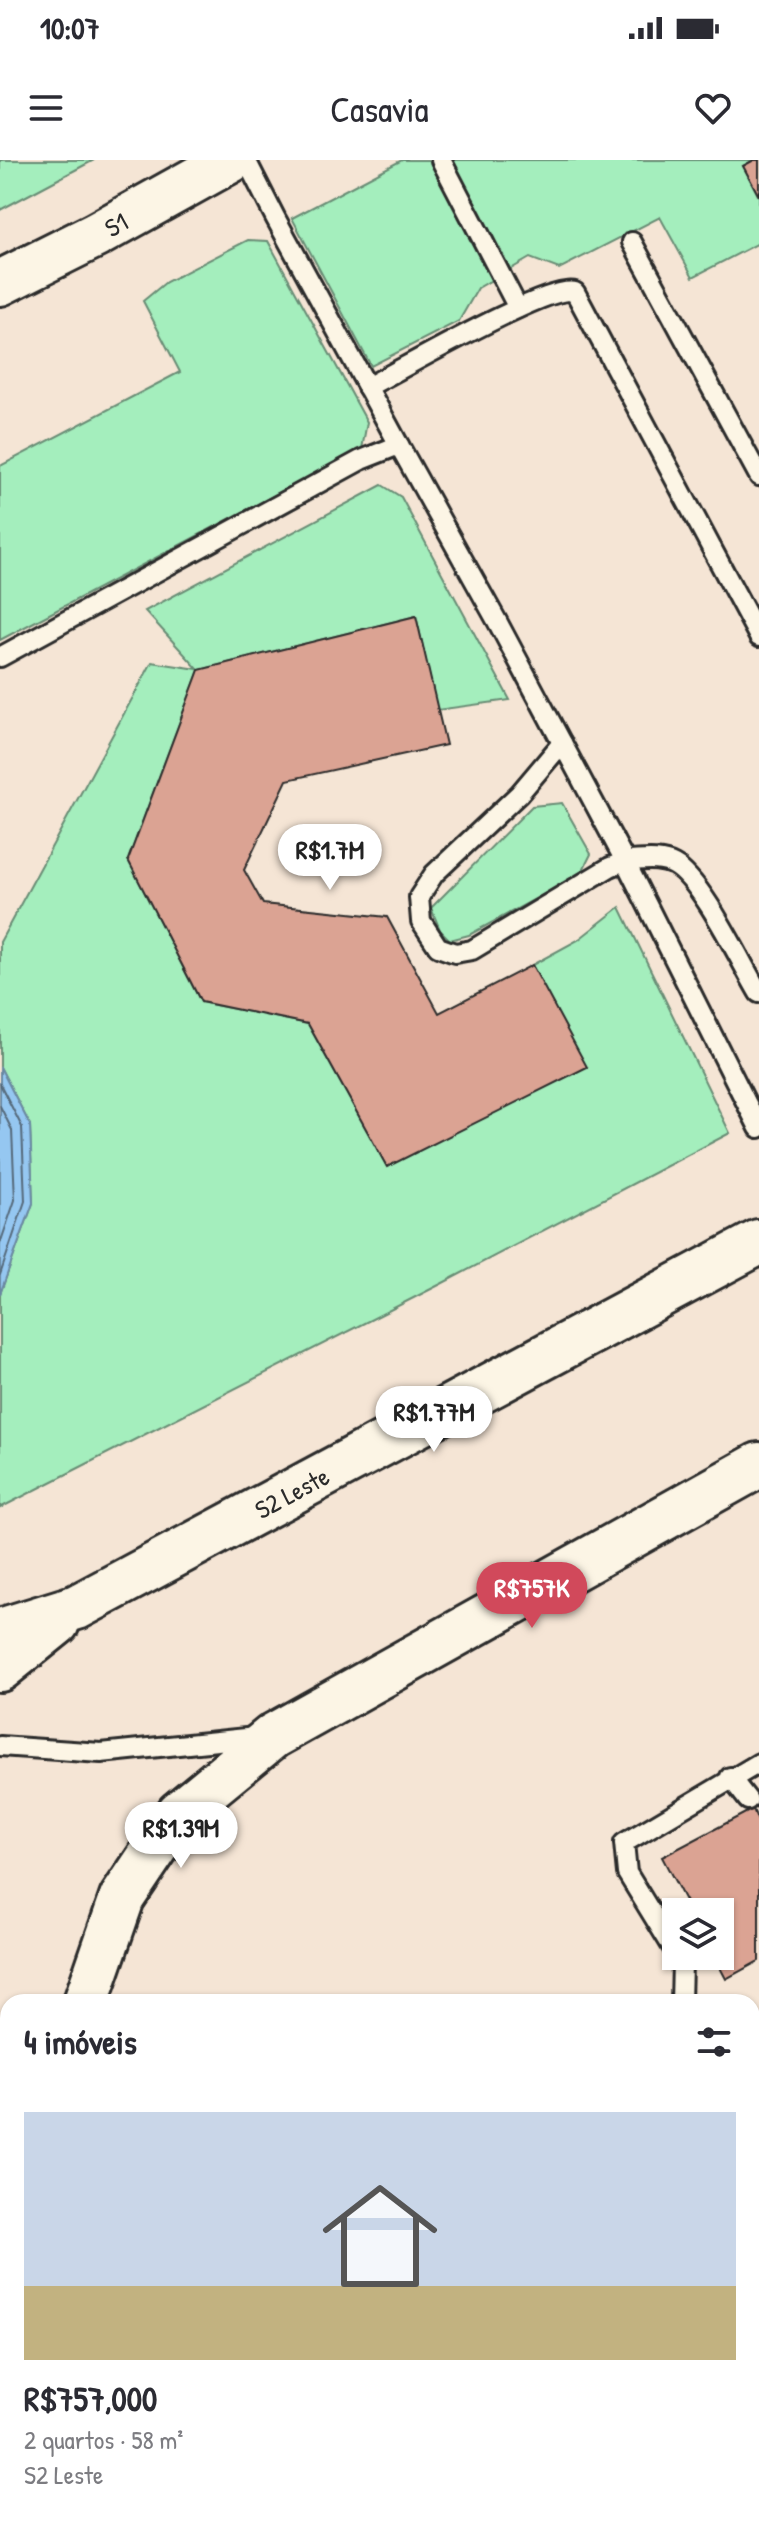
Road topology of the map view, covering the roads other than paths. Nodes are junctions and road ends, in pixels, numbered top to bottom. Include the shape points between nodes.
1 (231, 160) edge
2 (246, 160) edge
3 (441, 160) edge
4 (632, 242) dead end
5 (0, 283) edge
6 (518, 308) junction
7 (367, 387) junction
8 (399, 445) junction
9 (759, 476) edge
10 (759, 637) edge
11 (0, 657) edge
12 (562, 743) junction
13 (625, 861) junction
14 (759, 993) edge
15 (759, 1128) edge
16 (759, 1242) edge
17 (759, 1465) edge
18 (77, 1607) junction
19 (0, 1631) edge
20 (0, 1669) edge
21 (273, 1736) junction
22 (0, 1746) edge
23 (759, 1763) edge
24 (730, 1777) junction
25 (748, 1800) dead end
26 (662, 1926) edge
27 (682, 1970) edge
28 (89, 1994) edge
29 (681, 1994) edge

1 - 5 main road, S1
2 - 7 lane
3 - 6 lane
4 - 9 lane
6 - 7 lane
6 - 10 lane via 559,291 575,292
7 - 8 lane
8 - 11 lane via 361,460
8 - 12 lane
12 - 13 lane
12 - 13 lane via 519,794 434,874 419,897 421,921 438,947 455,953 472,950
13 - 14 lane via 662,860 683,871 709,905
13 - 15 lane
16 - 18 main road, S2 Leste
17 - 21 main road
18 - 19 main road, S2 Leste
18 - 20 main road, S2 Leste
21 - 22 lane via 101,1753
21 - 28 main road via 179,1813 122,1898
23 - 24 lane
24 - 25 lane
24 - 26 lane via 624,1843 627,1873
27 - 29 lane

